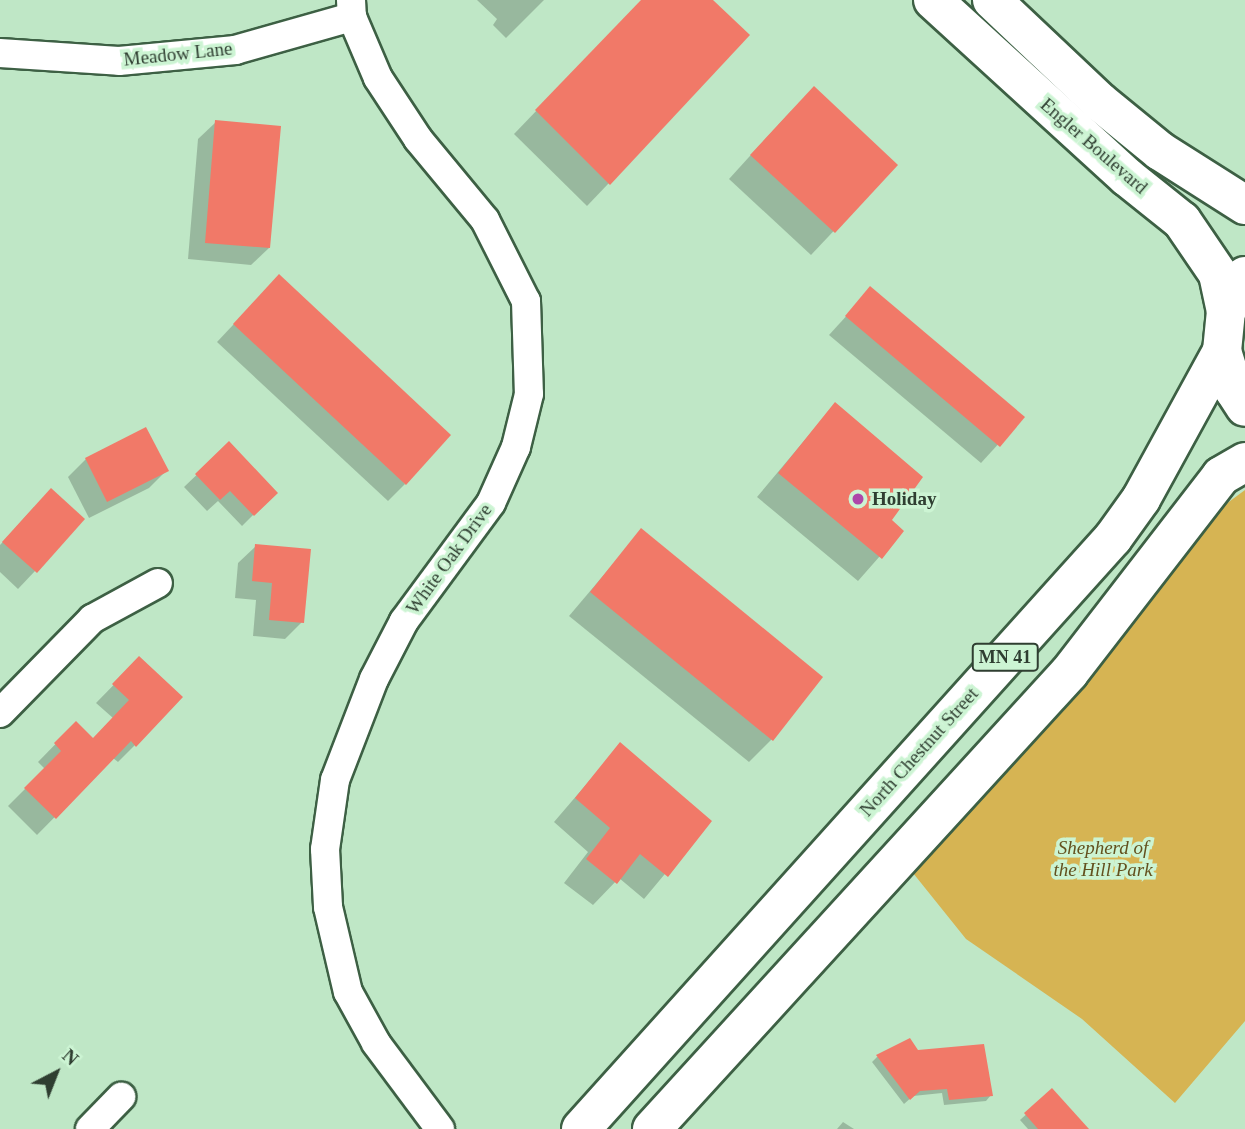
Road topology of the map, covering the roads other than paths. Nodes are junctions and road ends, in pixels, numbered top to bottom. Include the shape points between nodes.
1 (933, 0) edge
2 (992, 0) edge
3 (351, 9) edge
4 (0, 53) edge
5 (1245, 205) edge
6 (1245, 276) edge
7 (1226, 311) junction
8 (1222, 351) junction
9 (1245, 407) edge
10 (1245, 462) edge
11 (158, 583) dead end
12 (0, 713) edge
13 (121, 1097) dead end
14 (90, 1129) edge
15 (440, 1129) edge
16 (582, 1129) edge
17 (652, 1129) edge

1 - 7 main road, Engler Boulevard via 1127,177 1182,221 1218,274
2 - 5 main road, Engler Boulevard via 1130,127 1206,184
3 - 4 street, Meadow Lane via 235,50 119,61
3 - 15 street, White Oak Drive via 378,78 418,139 485,220 526,301 529,394 516,447 491,503 404,621 374,679 335,780 325,849 328,908 348,992 376,1043
6 - 7 main road, MN 41
7 - 8 main road, MN 41
8 - 9 main road, MN 41 via 1234,390
8 - 16 main road, North Chestnut Street / MN 41 via 1147,488 1113,538
10 - 17 main road, MN 41 via 1221,476 1069,673
11 - 12 street via 92,619
13 - 14 street

